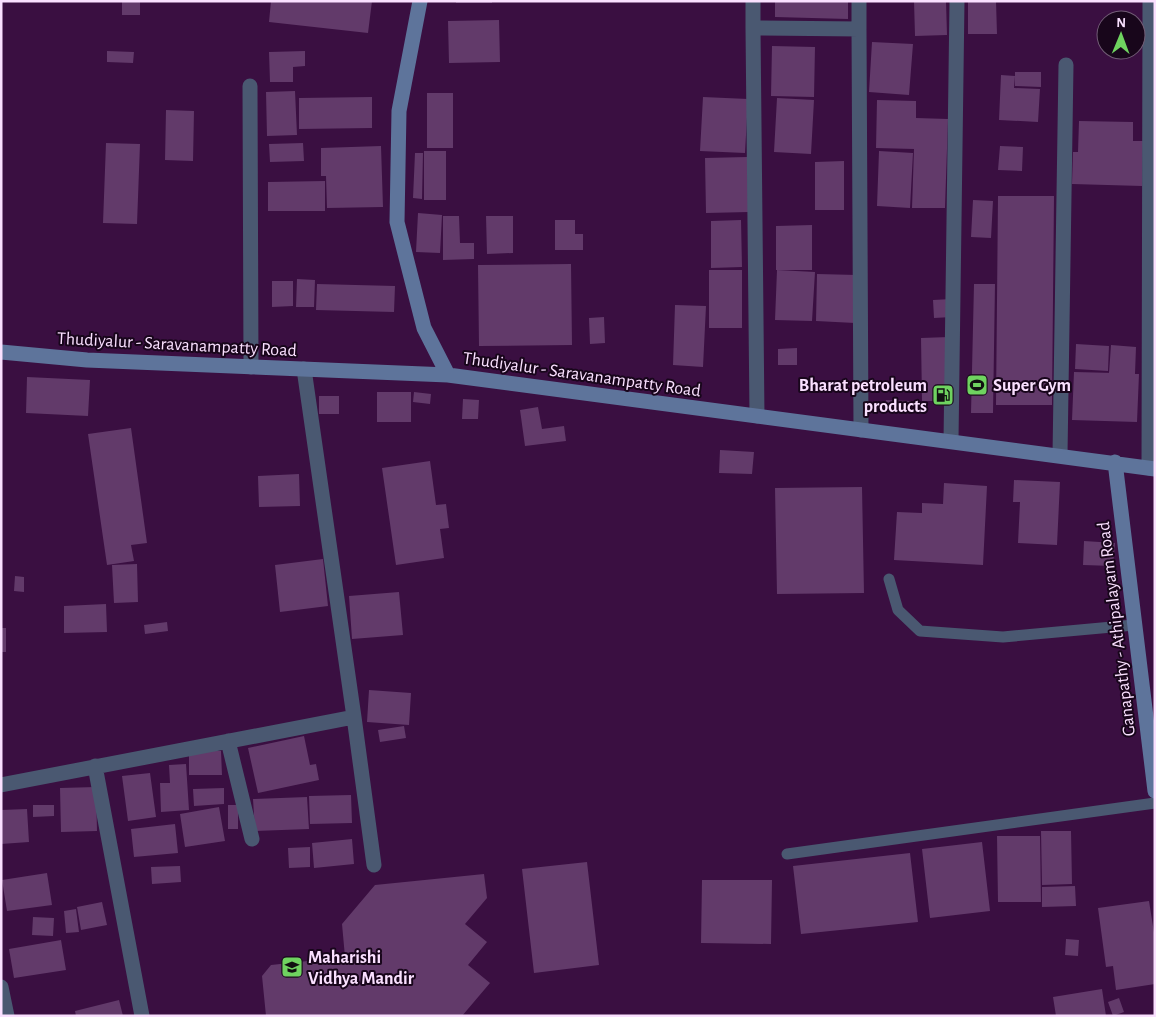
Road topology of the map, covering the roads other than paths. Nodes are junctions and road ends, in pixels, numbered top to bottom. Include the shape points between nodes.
1 (420, 1) edge
2 (753, 1) edge
3 (858, 1) edge
4 (957, 1) edge
5 (1150, 1) edge
6 (753, 28) junction
7 (860, 29) junction
8 (1066, 65) dead end
9 (250, 86) dead end
10 (1, 352) edge
11 (251, 367) junction
12 (304, 369) junction
13 (448, 375) junction
14 (757, 416) junction
15 (861, 430) junction
16 (951, 441) junction
17 (1060, 455) junction
18 (1115, 462) junction
19 (1152, 468) edge
20 (889, 579) dead end
21 (1134, 625) junction
22 (354, 717) junction
23 (228, 741) junction
24 (95, 766) junction
25 (1, 784) edge
26 (1155, 791) edge
27 (1155, 803) edge
28 (252, 839) dead end
29 (787, 854) dead end
30 (374, 865) dead end
31 (1, 987) edge
32 (7, 1016) edge
33 (142, 1016) edge

1 - 13 main road via 399,110 397,222 424,328
2 - 6 street
3 - 7 street
4 - 16 street
5 - 19 street
6 - 7 street
6 - 14 street
7 - 15 street
8 - 17 street
9 - 11 street
10 - 11 main road, Thudiyalur - Saravanampatty Road via 87,360
11 - 12 main road, Thudiyalur - Saravanampatty Road
12 - 13 main road, Thudiyalur - Saravanampatty Road
12 - 22 street
13 - 14 main road, Thudiyalur - Saravanampatty Road
14 - 15 main road, Thudiyalur - Saravanampatty Road
15 - 16 main road, Thudiyalur - Saravanampatty Road
16 - 17 main road, Thudiyalur - Saravanampatty Road
17 - 18 main road, Thudiyalur - Saravanampatty Road
18 - 19 main road, Thudiyalur - Saravanampatty Road
18 - 21 main road, Ganapathy - Athipalayam Road
20 - 21 lane via 898,610 920,631 1003,637
21 - 26 main road, Ganapathy - Athipalayam Road
22 - 23 street
22 - 30 street
23 - 24 street
23 - 28 street
24 - 25 street
24 - 33 street
27 - 29 lane
31 - 32 street

